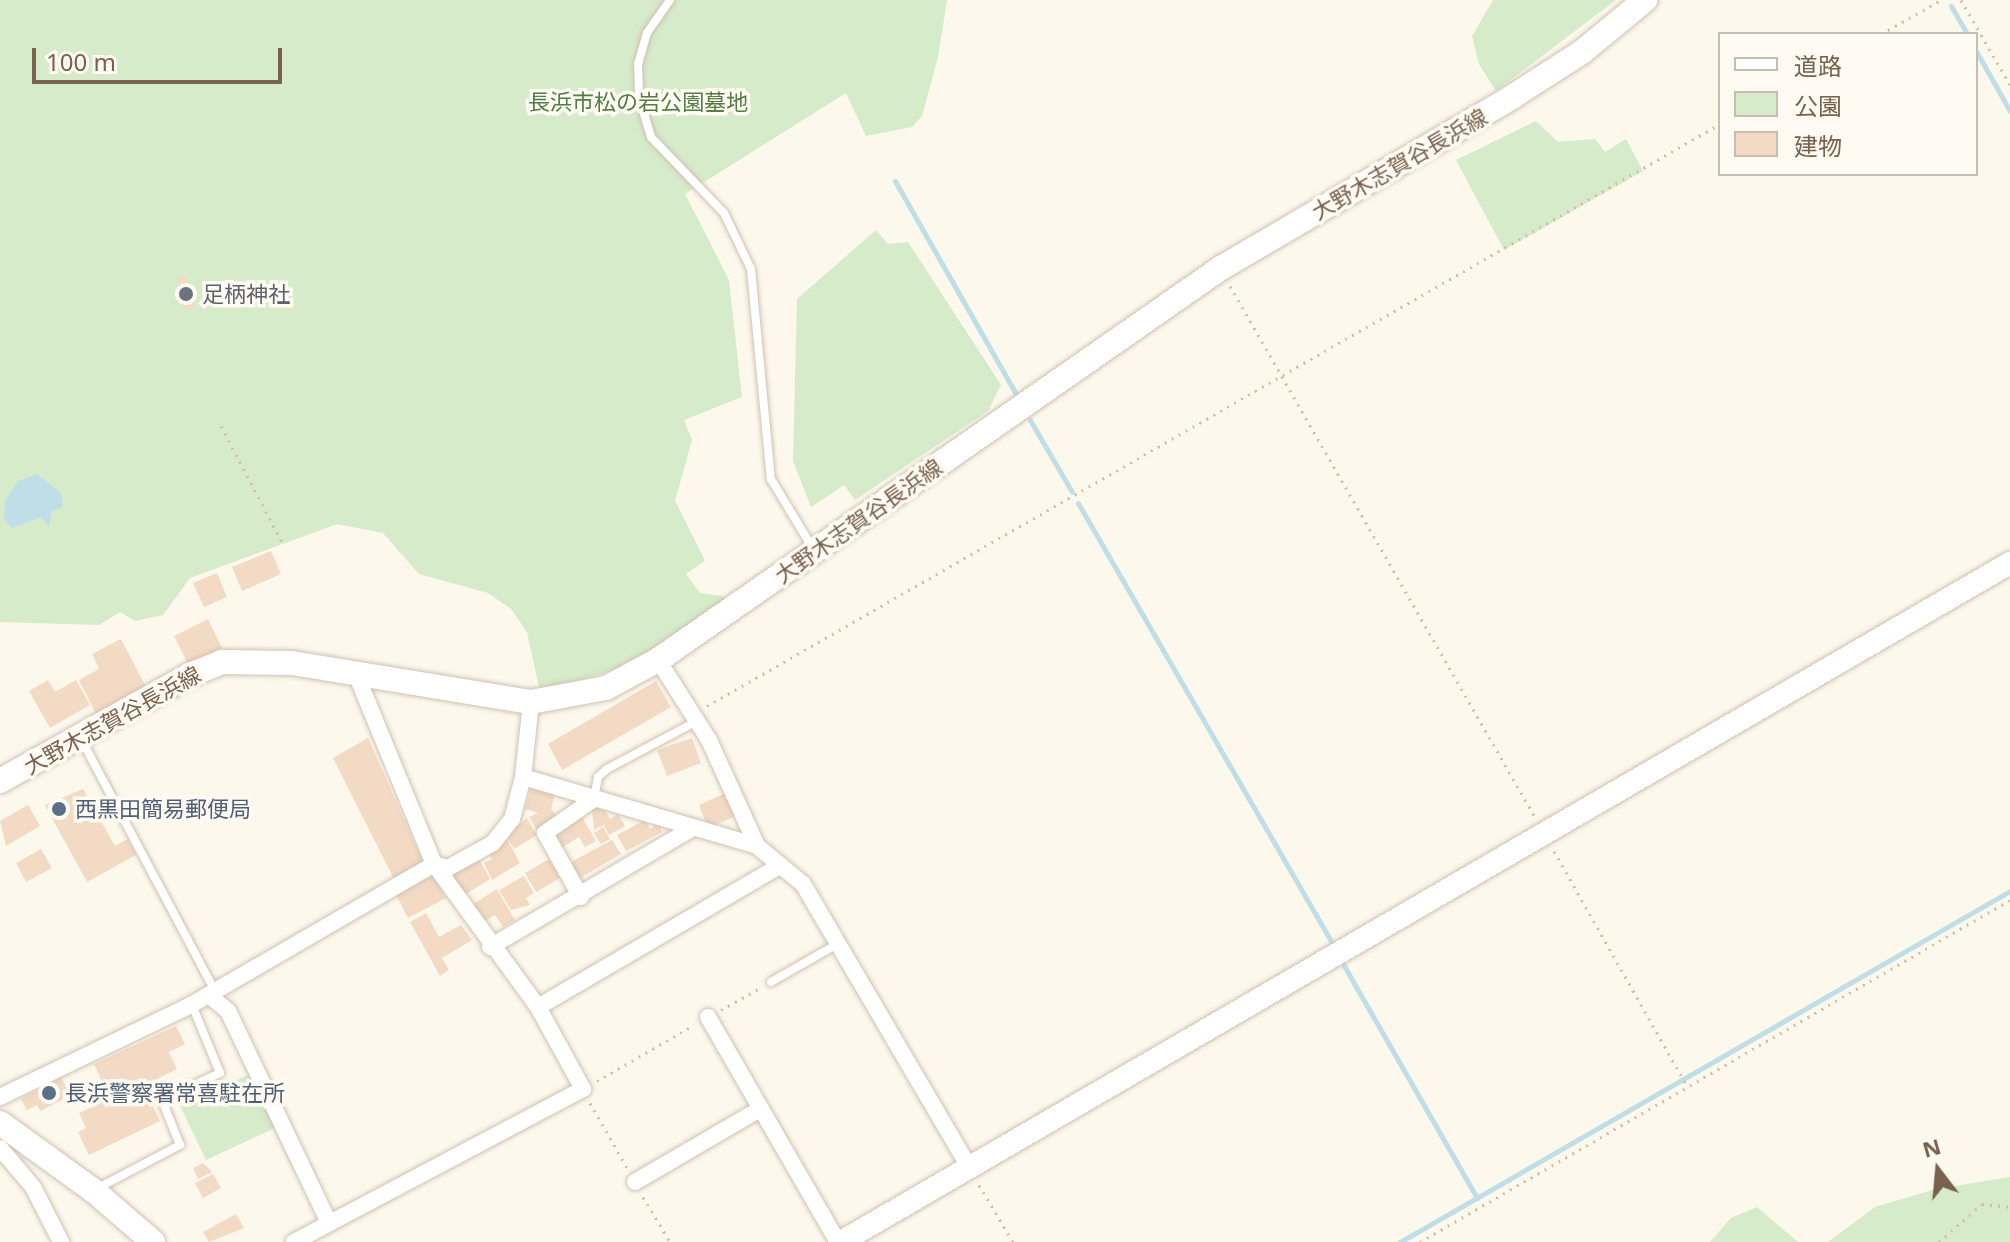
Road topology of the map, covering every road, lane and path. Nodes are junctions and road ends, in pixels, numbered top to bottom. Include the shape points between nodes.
1 (670, 0) edge
2 (1645, 0) edge
3 (1941, 0) edge
4 (1961, 0) edge
5 (1885, 32) edge
6 (2010, 85) edge
7 (1718, 125) edge
8 (1221, 268) junction
9 (1282, 377) junction
10 (221, 426) dead end
11 (282, 542) dead end
12 (815, 551) junction
13 (2010, 563) edge
14 (658, 660) junction
15 (356, 674) junction
16 (531, 702) junction
17 (694, 718) junction
18 (80, 738) junction
19 (523, 777) junction
20 (0, 781) edge
21 (594, 799) junction
22 (691, 829) junction
23 (1543, 831) junction
24 (757, 846) junction
25 (434, 864) junction
26 (781, 865) junction
27 (581, 897) junction
28 (2010, 900) edge
29 (839, 943) junction
30 (490, 947) junction
31 (771, 982) joint
32 (212, 993) junction
33 (191, 1005) junction
34 (538, 1007) junction
35 (708, 1017) junction
36 (1687, 1086) junction
37 (583, 1089) junction
38 (0, 1097) edge
39 (760, 1109) junction
40 (0, 1123) edge
41 (0, 1148) edge
42 (51, 1162) junction
43 (967, 1164) junction
44 (635, 1182) junction
45 (33, 1187) junction
46 (94, 1191) junction
47 (2010, 1207) edge
48 (329, 1223) junction
49 (61, 1242) edge
50 (153, 1242) edge
51 (294, 1242) edge
52 (670, 1242) edge
53 (840, 1242) edge
54 (1013, 1242) edge
55 (1420, 1242) edge
56 (1939, 1242) edge

1 - 12 lane via 647,33 638,64 639,97 651,137 724,213 751,269 771,479
2 - 8 main road, 大野木志賀谷長浜線 via 1582,52 1512,97
3 - 5 path
4 - 6 path
7 - 9 path
8 - 9 path
8 - 12 main road, 大野木志賀谷長浜線
9 - 17 path
9 - 23 path
10 - 11 path
12 - 14 main road, 大野木志賀谷長浜線
13 - 23 street
14 - 16 main road, 大野木志賀谷長浜線 via 606,688
14 - 17 street
15 - 16 main road, 大野木志賀谷長浜線
15 - 18 main road, 大野木志賀谷長浜線 via 292,663 222,662
15 - 25 street
16 - 19 street
17 - 21 lane via 607,769 598,777
17 - 24 street
18 - 20 main road, 大野木志賀谷長浜線
18 - 32 lane
19 - 21 street
19 - 25 street via 504,831 448,868
21 - 22 street
21 - 27 street via 545,833
22 - 24 street
22 - 27 street
23 - 36 path
23 - 43 street
24 - 26 street
25 - 30 street
25 - 32 street
26 - 29 street via 803,884
26 - 34 street
27 - 30 street
28 - 36 path
29 - 31 lane
29 - 43 street
30 - 34 street
31 - 35 path
32 - 33 street
32 - 48 street via 228,1011
33 - 38 street
33 - 46 lane via 220,1073 162,1100 180,1145
34 - 37 street
35 - 37 path
35 - 39 street
36 - 55 path
37 - 44 path
37 - 48 street
39 - 44 street
39 - 53 street
40 - 42 main road
41 - 45 street
42 - 45 street
42 - 46 main road
43 - 53 street
43 - 54 path
44 - 52 path
45 - 49 street
46 - 50 main road
47 - 56 path via 1982,1204
48 - 51 street

